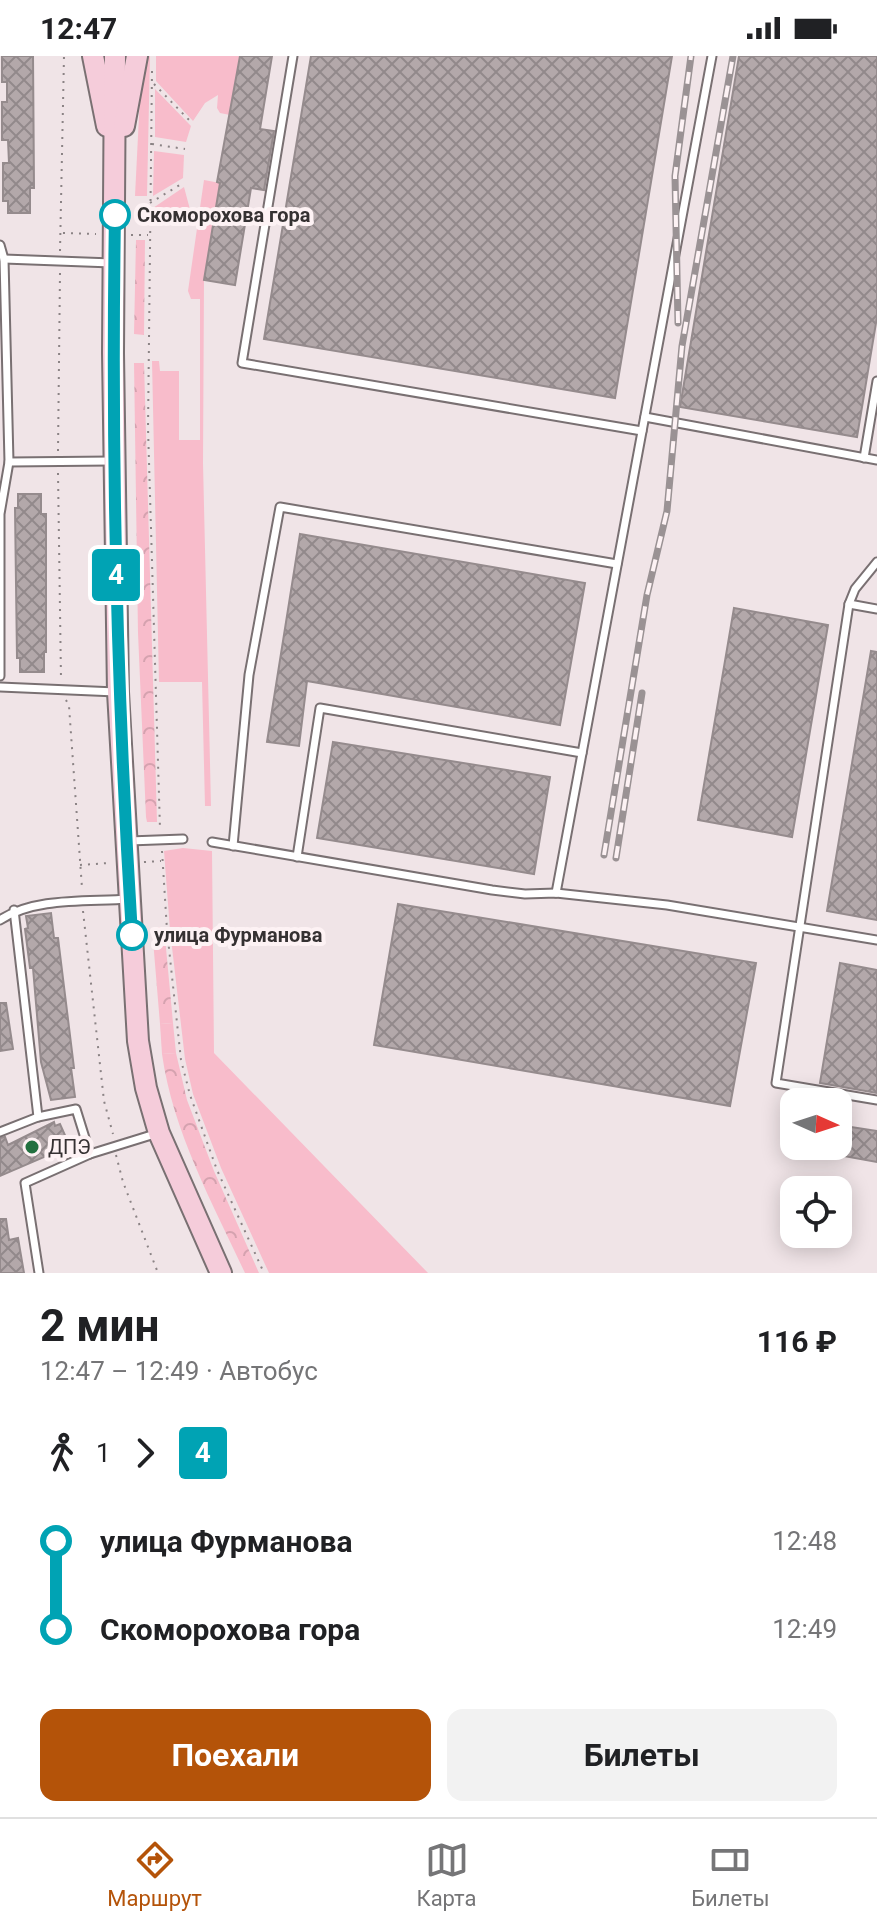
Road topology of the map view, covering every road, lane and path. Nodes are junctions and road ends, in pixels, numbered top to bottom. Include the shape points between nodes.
1 (64, 56) edge
2 (93, 56) edge
3 (115, 56) edge
4 (293, 56) edge
5 (712, 56) edge
6 (144, 61) edge
7 (152, 81) junction
8 (192, 123) dead end
9 (151, 144) junction
10 (185, 149) dead end
11 (116, 157) junction
12 (183, 183) dead end
13 (150, 203) junction
14 (0, 245) edge
15 (4, 259) junction
16 (60, 260) junction
17 (114, 263) junction
18 (3, 315) edge
19 (877, 381) edge
20 (4, 383) edge
21 (645, 417) junction
22 (642, 431) junction
23 (864, 458) junction
24 (877, 460) edge
25 (58, 461) junction
26 (114, 461) junction
27 (9, 462) junction
28 (0, 514) edge
29 (877, 562) edge
30 (617, 564) junction
31 (849, 604) junction
32 (877, 609) edge
33 (0, 642) edge
34 (0, 676) edge
35 (0, 687) edge
36 (61, 692) junction
37 (118, 692) junction
38 (582, 753) junction
39 (183, 839) dead end
40 (161, 840) junction
41 (127, 841) junction
42 (212, 842) dead end
43 (233, 846) junction
44 (297, 857) junction
45 (556, 893) junction
46 (130, 899) junction
47 (83, 902) junction
48 (14, 910) junction
49 (0, 920) edge
50 (801, 927) junction
51 (877, 940) edge
52 (877, 1100) edge
53 (38, 1117) junction
54 (0, 1132) edge
55 (159, 1133) junction
56 (115, 1146) junction
57 (90, 1154) junction
58 (39, 1273) edge
59 (158, 1273) edge
60 (221, 1273) edge
61 (264, 1273) edge

1 - 16 path
2 - 11 main road
3 - 11 main road
4 - 22 lane via 242,363
5 - 21 lane
6 - 7 path
6 - 11 main road
7 - 8 path
7 - 9 path
9 - 10 path
9 - 13 path
11 - 17 main road
12 - 13 path
13 - 40 path via 148,428
14 - 15 lane
15 - 16 lane
15 - 18 lane
16 - 17 lane
16 - 25 path
17 - 26 main road
18 - 20 lane
19 - 23 lane
20 - 27 lane
21 - 22 lane
21 - 23 lane
22 - 30 lane
23 - 24 lane
25 - 26 lane
25 - 27 lane
25 - 36 path
26 - 37 main road
27 - 28 lane
28 - 33 lane
29 - 31 lane
30 - 38 lane
30 - 43 lane via 280,507 249,675
31 - 32 lane
31 - 50 lane
33 - 34 lane
35 - 36 lane
36 - 37 lane
36 - 47 path via 69,706
37 - 41 main road
38 - 44 lane via 320,708
38 - 45 lane
39 - 40 lane
40 - 41 lane
40 - 61 path via 181,1060 217,1170
41 - 46 main road
42 - 43 lane
43 - 44 lane
44 - 45 lane via 503,891
45 - 50 lane
46 - 47 lane
46 - 55 main road via 138,1041
47 - 48 lane
47 - 56 path via 104,1101
48 - 49 lane
48 - 53 lane
50 - 51 lane
50 - 52 lane via 776,1083
53 - 54 lane
53 - 57 lane via 76,1109
55 - 56 lane
55 - 60 main road
56 - 57 lane
56 - 59 path
57 - 58 lane via 25,1183

